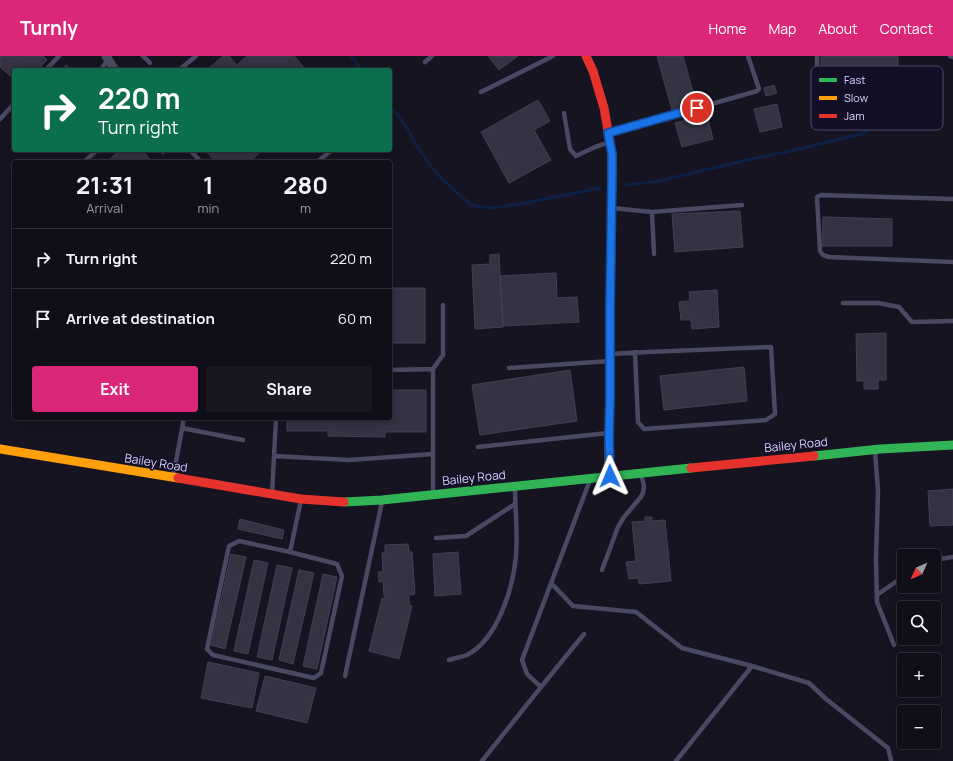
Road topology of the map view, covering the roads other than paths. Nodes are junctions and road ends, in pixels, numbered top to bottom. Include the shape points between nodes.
1 (60, 56) edge
2 (143, 56) edge
3 (196, 56) edge
4 (432, 56) edge
5 (553, 56) edge
6 (586, 56) edge
7 (748, 56) edge
8 (950, 56) edge
9 (953, 57) edge
10 (107, 58) edge
11 (425, 62) dead end
12 (150, 63) dead end
13 (48, 68) edge
14 (103, 68) edge
15 (114, 68) edge
16 (181, 68) edge
17 (481, 92) dead end
18 (12, 106) edge
19 (564, 113) dead end
20 (0, 119) edge
21 (609, 138) junction
22 (95, 152) edge
23 (192, 152) edge
24 (330, 152) edge
25 (86, 160) edge
26 (199, 160) edge
27 (320, 160) edge
28 (953, 199) edge
29 (742, 205) dead end
30 (612, 208) junction
31 (652, 212) junction
32 (654, 254) dead end
33 (953, 262) edge
34 (843, 303) dead end
35 (443, 305) dead end
36 (953, 321) edge
37 (636, 352) junction
38 (610, 358) junction
39 (509, 368) dead end
40 (433, 369) junction
41 (392, 370) edge
42 (184, 420) edge
43 (276, 420) edge
44 (182, 428) junction
45 (609, 432) junction
46 (243, 440) dead end
47 (953, 445) edge
48 (478, 447) dead end
49 (0, 449) edge
50 (875, 450) junction
51 (433, 454) junction
52 (274, 456) junction
53 (641, 474) junction
54 (610, 476) junction
55 (173, 478) junction
56 (590, 478) junction
57 (514, 486) junction
58 (272, 494) junction
59 (433, 494) junction
60 (301, 499) junction
61 (382, 500) junction
62 (515, 504) junction
63 (436, 538) dead end
64 (290, 552) junction
65 (953, 557) edge
66 (941, 559) edge
67 (602, 570) dead end
68 (897, 581) edge
69 (551, 582) junction
70 (877, 595) junction
71 (584, 634) dead end
72 (894, 646) dead end
73 (449, 660) dead end
74 (752, 666) junction
75 (345, 676) dead end
76 (541, 687) junction
77 (482, 761) edge
78 (676, 761) edge
79 (891, 761) edge

1 - 13 lane
2 - 12 lane
3 - 16 lane
4 - 11 lane
5 - 17 lane
6 - 21 street via 604,108
7 - 21 lane via 758,91
8 - 9 lane
10 - 14 lane
10 - 15 street
18 - 20 lane
19 - 21 lane via 570,149 576,156
21 - 30 street via 612,154
22 - 25 lane
23 - 26 lane
24 - 27 lane
28 - 33 lane via 821,195 817,197 820,252 823,255
29 - 31 lane
30 - 31 lane
30 - 38 street
31 - 32 lane
34 - 36 lane via 878,303 899,307 912,322
35 - 40 lane via 443,355
37 - 37 lane via 770,346 775,414 766,420 644,429 638,422
37 - 38 lane
38 - 39 lane
38 - 45 street
40 - 41 lane
40 - 51 lane
42 - 44 lane
43 - 52 lane
44 - 46 lane
44 - 55 lane
45 - 48 lane
45 - 54 street
47 - 50 street, Bailey Road
49 - 55 street, Bailey Road
50 - 53 street, Bailey Road
50 - 70 lane via 878,491
51 - 52 lane via 349,460
51 - 59 lane
52 - 58 lane
53 - 54 street, Bailey Road
53 - 67 lane via 643,493 618,527
54 - 56 street, Bailey Road
55 - 58 street, Bailey Road
56 - 57 street, Bailey Road
56 - 69 lane
57 - 59 street, Bailey Road
57 - 62 lane
58 - 60 street, Bailey Road
59 - 61 street, Bailey Road
60 - 61 street, Bailey Road via 340,502
60 - 64 lane
61 - 75 lane
62 - 63 lane via 466,536
62 - 73 lane via 516,555 511,586 500,615 490,634 479,647 466,655
64 - 64 lane via 239,540 229,546 207,649 213,655 314,678 321,673 342,576 337,564
65 - 66 lane
68 - 70 lane
69 - 74 lane via 573,606 636,612 682,648
69 - 76 lane via 522,660 527,674
70 - 72 lane via 877,602
71 - 76 lane
74 - 78 lane
74 - 79 lane via 810,683 826,699 888,748
76 - 77 lane

